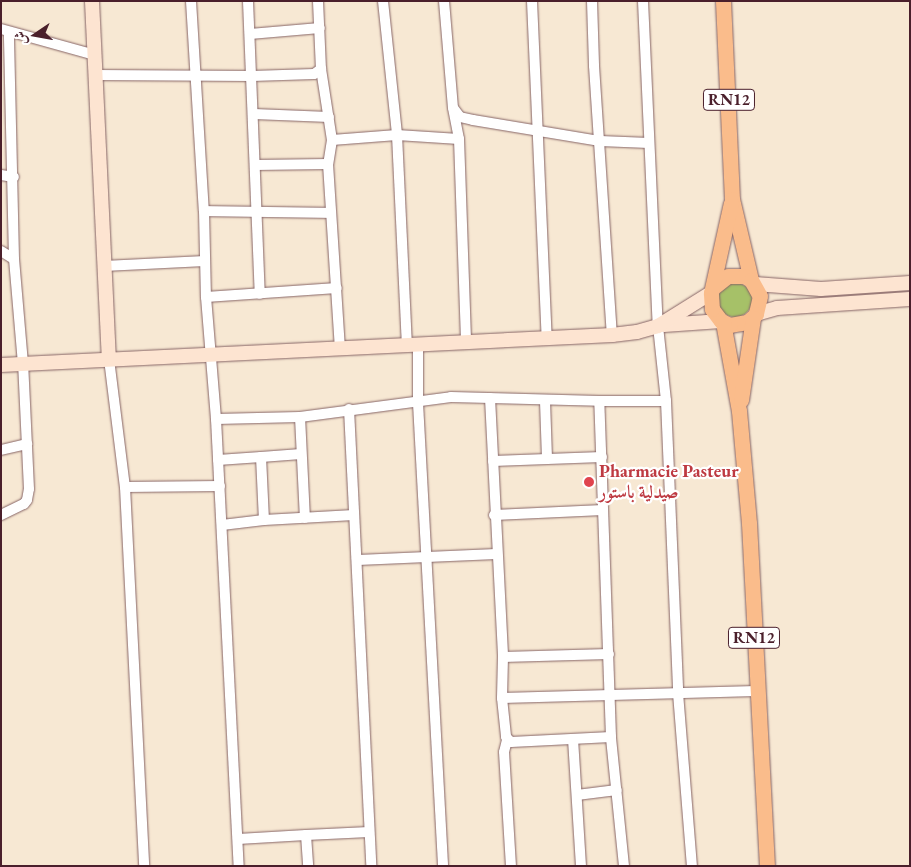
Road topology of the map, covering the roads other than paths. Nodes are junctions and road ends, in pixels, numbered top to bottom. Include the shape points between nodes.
1 (92, 1) edge
2 (191, 1) edge
3 (248, 1) edge
4 (318, 1) edge
5 (383, 1) edge
6 (444, 1) edge
7 (532, 1) edge
8 (592, 1) edge
9 (643, 1) edge
10 (723, 1) edge
11 (320, 28) junction
12 (5, 31) edge
13 (250, 34) junction
14 (95, 55) junction
15 (321, 69) junction
16 (96, 75) junction
17 (196, 75) junction
18 (252, 76) junction
19 (453, 108) junction
20 (5, 110) edge
21 (254, 114) junction
22 (329, 117) junction
23 (539, 129) junction
24 (397, 134) junction
25 (459, 139) junction
26 (332, 140) junction
27 (600, 141) junction
28 (649, 143) junction
29 (328, 164) junction
30 (255, 165) junction
31 (1, 175) edge
32 (14, 177) junction
33 (732, 199) junction
34 (204, 211) junction
35 (258, 212) junction
36 (331, 213) junction
37 (1, 251) edge
38 (14, 259) junction
39 (204, 261) junction
40 (104, 266) junction
41 (753, 282) junction
42 (910, 284) edge
43 (337, 288) junction
44 (713, 290) junction
45 (260, 294) junction
46 (206, 297) junction
47 (910, 299) edge
48 (755, 316) junction
49 (722, 321) junction
50 (658, 326) junction
51 (612, 335) junction
52 (547, 338) junction
53 (466, 342) junction
54 (413, 345) junction
55 (340, 348) junction
56 (210, 355) junction
57 (109, 359) junction
58 (1, 364) edge
59 (23, 364) junction
60 (490, 398) junction
61 (666, 400) junction
62 (545, 401) junction
63 (599, 401) junction
64 (418, 403) junction
65 (349, 409) junction
66 (739, 411) junction
67 (300, 416) junction
68 (216, 419) junction
69 (27, 444) junction
70 (1, 450) edge
71 (301, 454) junction
72 (261, 457) junction
73 (602, 457) junction
74 (547, 458) junction
75 (218, 460) junction
76 (493, 461) junction
77 (125, 486) junction
78 (220, 486) junction
79 (602, 510) junction
80 (1, 515) edge
81 (354, 515) junction
82 (494, 515) junction
83 (305, 518) junction
84 (264, 520) junction
85 (222, 525) junction
86 (497, 554) junction
87 (426, 556) junction
88 (357, 560) junction
89 (609, 654) junction
90 (503, 657) junction
91 (756, 690) junction
92 (678, 693) junction
93 (609, 695) junction
94 (502, 698) junction
95 (610, 738) junction
96 (574, 739) junction
97 (508, 740) junction
98 (617, 790) junction
99 (577, 795) junction
100 (369, 832) junction
101 (306, 836) junction
102 (238, 839) junction
103 (144, 866) edge
104 (239, 866) edge
105 (308, 866) edge
106 (371, 866) edge
107 (442, 866) edge
108 (511, 866) edge
109 (582, 866) edge
110 (624, 866) edge
111 (692, 866) edge
112 (767, 866) edge

1 - 14 street
2 - 17 street
3 - 13 street
4 - 11 street
5 - 24 street
6 - 19 street
7 - 23 street
8 - 27 street
9 - 28 street
10 - 33 main road, RN12
11 - 13 street
11 - 15 street
12 - 14 street
12 - 20 street
13 - 18 street
14 - 16 street
15 - 18 street via 314,74
15 - 22 street
16 - 17 street
16 - 40 street
17 - 18 street
17 - 34 street
18 - 21 street
19 - 23 street via 460,117
19 - 25 street
20 - 32 street
21 - 22 street
21 - 30 street
22 - 26 street
23 - 27 street
23 - 52 street
24 - 25 street
24 - 26 street
24 - 54 street
25 - 53 street
26 - 29 street
27 - 28 street
27 - 51 street
28 - 50 street
29 - 30 street
29 - 36 street
30 - 35 street
31 - 32 street
32 - 38 street
33 - 41 main road, RN12
33 - 44 main road, RN12
34 - 35 street
34 - 39 street
35 - 36 street
35 - 45 street
36 - 43 street
37 - 38 street
38 - 59 street
39 - 40 street
39 - 46 street
40 - 57 street
41 - 42 street via 821,289
41 - 44 main road via 736,275 728,276
41 - 48 main road, RN12 via 760,296
43 - 45 street
43 - 55 street
44 - 49 main road, RN12 via 712,308
44 - 50 street
45 - 46 street
46 - 56 street
47 - 48 street via 777,308
48 - 49 main road via 739,325
48 - 66 main road, RN12
49 - 50 street
49 - 66 main road, RN12
50 - 51 street
50 - 61 street
51 - 52 street
52 - 53 street
53 - 54 street
54 - 55 street
54 - 64 street
55 - 56 street
56 - 57 street
56 - 68 street
57 - 59 street
57 - 77 street
58 - 59 street
59 - 69 street
60 - 62 street
60 - 64 street via 451,397
60 - 76 street
61 - 63 street
61 - 92 street
62 - 63 street
62 - 74 street
63 - 73 street
64 - 65 street
64 - 87 street
65 - 67 street
65 - 81 street
66 - 91 main road, RN12 via 749,523
67 - 68 street
67 - 71 street
68 - 75 street
69 - 70 street
69 - 80 street via 27,500
71 - 72 street
71 - 83 street
72 - 75 street
72 - 84 street
73 - 74 street
73 - 79 street
74 - 76 street
75 - 78 street
76 - 82 street
77 - 78 street
77 - 103 street
78 - 85 street
79 - 82 street
79 - 89 street
81 - 83 street
81 - 88 street
82 - 86 street
83 - 84 street
84 - 85 street
85 - 102 street
86 - 87 street
86 - 90 street
87 - 88 street
87 - 107 street
88 - 100 street
89 - 90 street
89 - 93 street
90 - 94 street
91 - 92 street
91 - 112 main road, RN12
92 - 93 street
92 - 111 street
93 - 94 street
93 - 95 street
94 - 97 street
95 - 96 street
95 - 98 street
96 - 97 street via 514,743
96 - 99 street
97 - 108 street via 504,752
98 - 99 street
98 - 110 street
99 - 109 street
100 - 101 street
100 - 106 street
101 - 102 street
101 - 105 street
102 - 104 street

